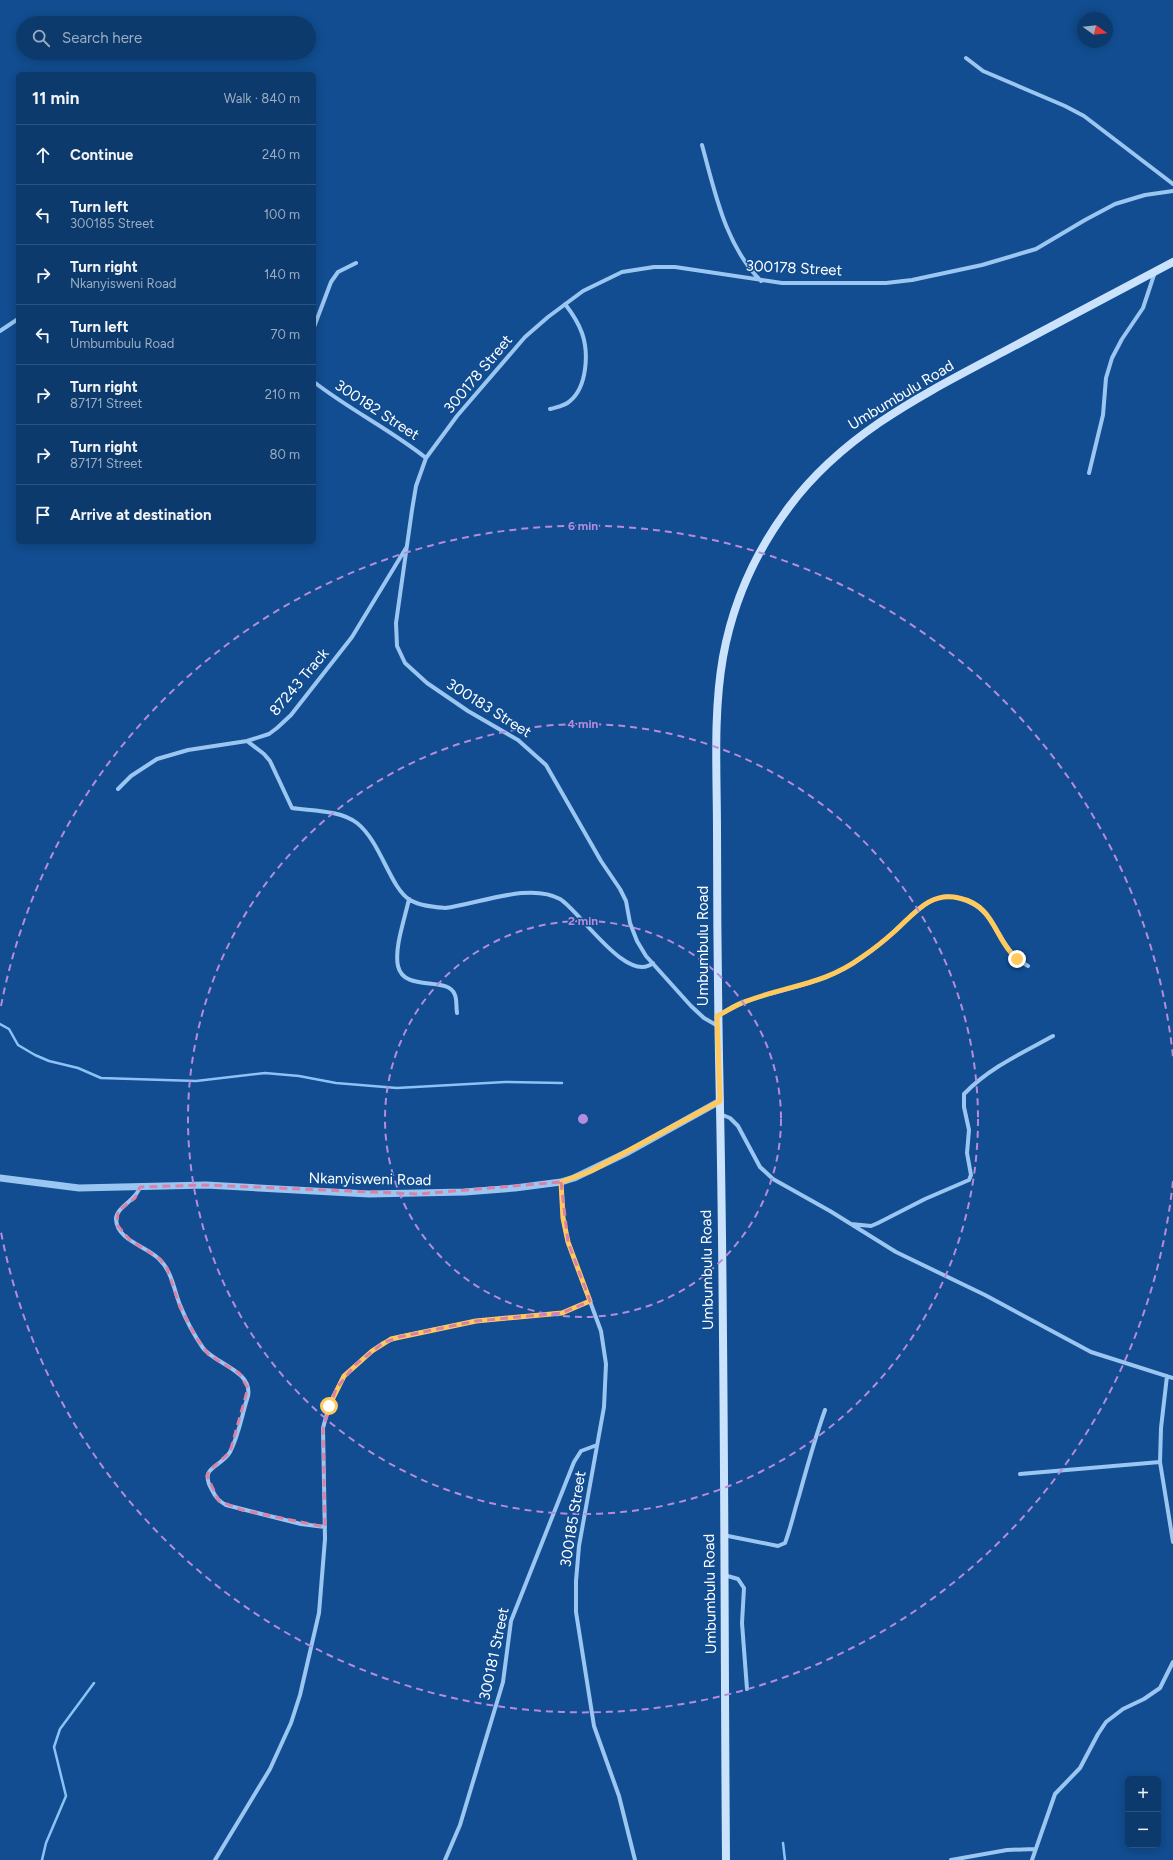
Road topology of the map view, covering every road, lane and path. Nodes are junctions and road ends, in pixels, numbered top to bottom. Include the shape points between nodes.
1 (966, 58) dead end
2 (702, 145) dead end
3 (1173, 184) edge
4 (1173, 191) edge
5 (1173, 262) edge
6 (356, 263) dead end
7 (1156, 271) junction
8 (761, 281) junction
9 (565, 304) junction
10 (16, 320) edge
11 (316, 322) edge
12 (0, 331) edge
13 (316, 384) edge
14 (550, 409) dead end
15 (426, 458) junction
16 (1089, 473) dead end
17 (407, 546) junction
18 (247, 740) junction
19 (118, 788) dead end
20 (409, 899) junction
21 (653, 963) junction
22 (1028, 966) dead end
23 (457, 1013) dead end
24 (717, 1016) junction
25 (718, 1026) junction
26 (1053, 1036) dead end
27 (720, 1101) junction
28 (720, 1114) junction
29 (0, 1178) edge
30 (561, 1182) junction
31 (140, 1186) junction
32 (851, 1224) junction
33 (590, 1301) junction
34 (1167, 1376) junction
35 (1173, 1378) edge
36 (825, 1410) dead end
37 (597, 1445) junction
38 (1160, 1462) junction
39 (1020, 1474) dead end
40 (325, 1527) junction
41 (723, 1535) junction
42 (1173, 1542) edge
43 (724, 1575) junction
44 (1173, 1662) edge
45 (747, 1689) dead end
46 (1034, 1850) junction
47 (215, 1860) edge
48 (446, 1860) edge
49 (635, 1860) edge
50 (726, 1860) edge
51 (951, 1860) edge
52 (1032, 1860) edge

1 - 3 street via 983,71 1084,116
2 - 8 street via 734,243 750,270
4 - 8 street, 300178 Street via 1145,195 1115,204 1036,250 955,271 886,283
5 - 7 main road, Umbumbulu Road
6 - 11 street via 338,272 330,282
7 - 16 street via 1143,308 1112,358 1106,378 1103,416
7 - 24 main road, Umbumbulu Road via 946,382 874,425 824,466 792,503 770,535 749,574 737,604 724,653 718,690
8 - 9 street, 300178 Street via 689,268 654,267 622,272
9 - 14 street via 583,335 585,366 580,389 574,397 569,403
9 - 15 street, 300178 Street via 537,326 511,352
10 - 12 street
13 - 15 street, 300182 Street via 335,399 410,444
15 - 17 street, 300183 Street via 416,486
17 - 18 street, 87243 Track via 352,637 291,715 269,734
17 - 21 street, 300183 Street via 396,623 397,646 405,662 427,683 468,712 518,740 546,764 601,861 620,889 626,901 636,941
18 - 19 street, 87243 Track via 188,750 161,758 131,776
18 - 20 street via 270,761 292,808 343,816 366,832 376,843 399,888
20 - 21 street via 445,908 518,894 548,895 560,899 616,955 638,965 646,966
20 - 23 street via 399,947 398,967 403,975 412,981 444,986 452,990 455,994
21 - 25 street, 300183 Street via 698,1012
22 - 24 street via 1010,952 984,910 960,898 942,897 924,904 881,944 847,969 819,981 746,1001
24 - 25 main road, Umbumbulu Road
25 - 27 main road, Umbumbulu Road
26 - 32 street via 1005,1062 964,1094 969,1130 967,1153 970,1177 966,1182 871,1226
27 - 28 main road, Umbumbulu Road
27 - 30 street, Nkanyisweni Road via 591,1171
28 - 32 street via 730,1118 738,1126 760,1167 766,1173
28 - 41 main road, Umbumbulu Road
29 - 31 street, Nkanyisweni Road via 63,1187
30 - 31 street, Nkanyisweni Road via 515,1188 418,1194 332,1193 206,1185
30 - 33 street, 300185 Street via 563,1218 568,1242
31 - 40 street via 137,1195 118,1212 117,1225 126,1237 160,1259 169,1273 180,1307 197,1339 209,1355 239,1373 248,1388 248,1396 233,1445 227,1457 210,1470 207,1476 209,1485 219,1501 226,1505 301,1524
32 - 34 street via 896,1252 992,1298 1078,1346 1116,1361
33 - 37 street, 300185 Street via 601,1331 606,1364 604,1408
33 - 40 street via 562,1313 476,1321 399,1336 383,1344 355,1365 336,1389 323,1428
34 - 35 street
34 - 38 street via 1161,1422
36 - 41 street via 785,1543 778,1546
37 - 48 street, 300181 Street via 581,1451 574,1462 518,1599 508,1633 503,1682 460,1825
37 - 49 street, 300185 Street via 579,1546 576,1612 594,1726 619,1796
38 - 39 street
38 - 42 street
40 - 47 street via 319,1613 308,1665 291,1723 270,1769
41 - 43 main road, Umbumbulu Road
43 - 45 street via 738,1579 744,1588 742,1623
43 - 50 main road, Umbumbulu Road
44 - 46 street via 1160,1688 1123,1709 1102,1728 1080,1768 1056,1794
46 - 51 street via 1007,1850
46 - 52 street

